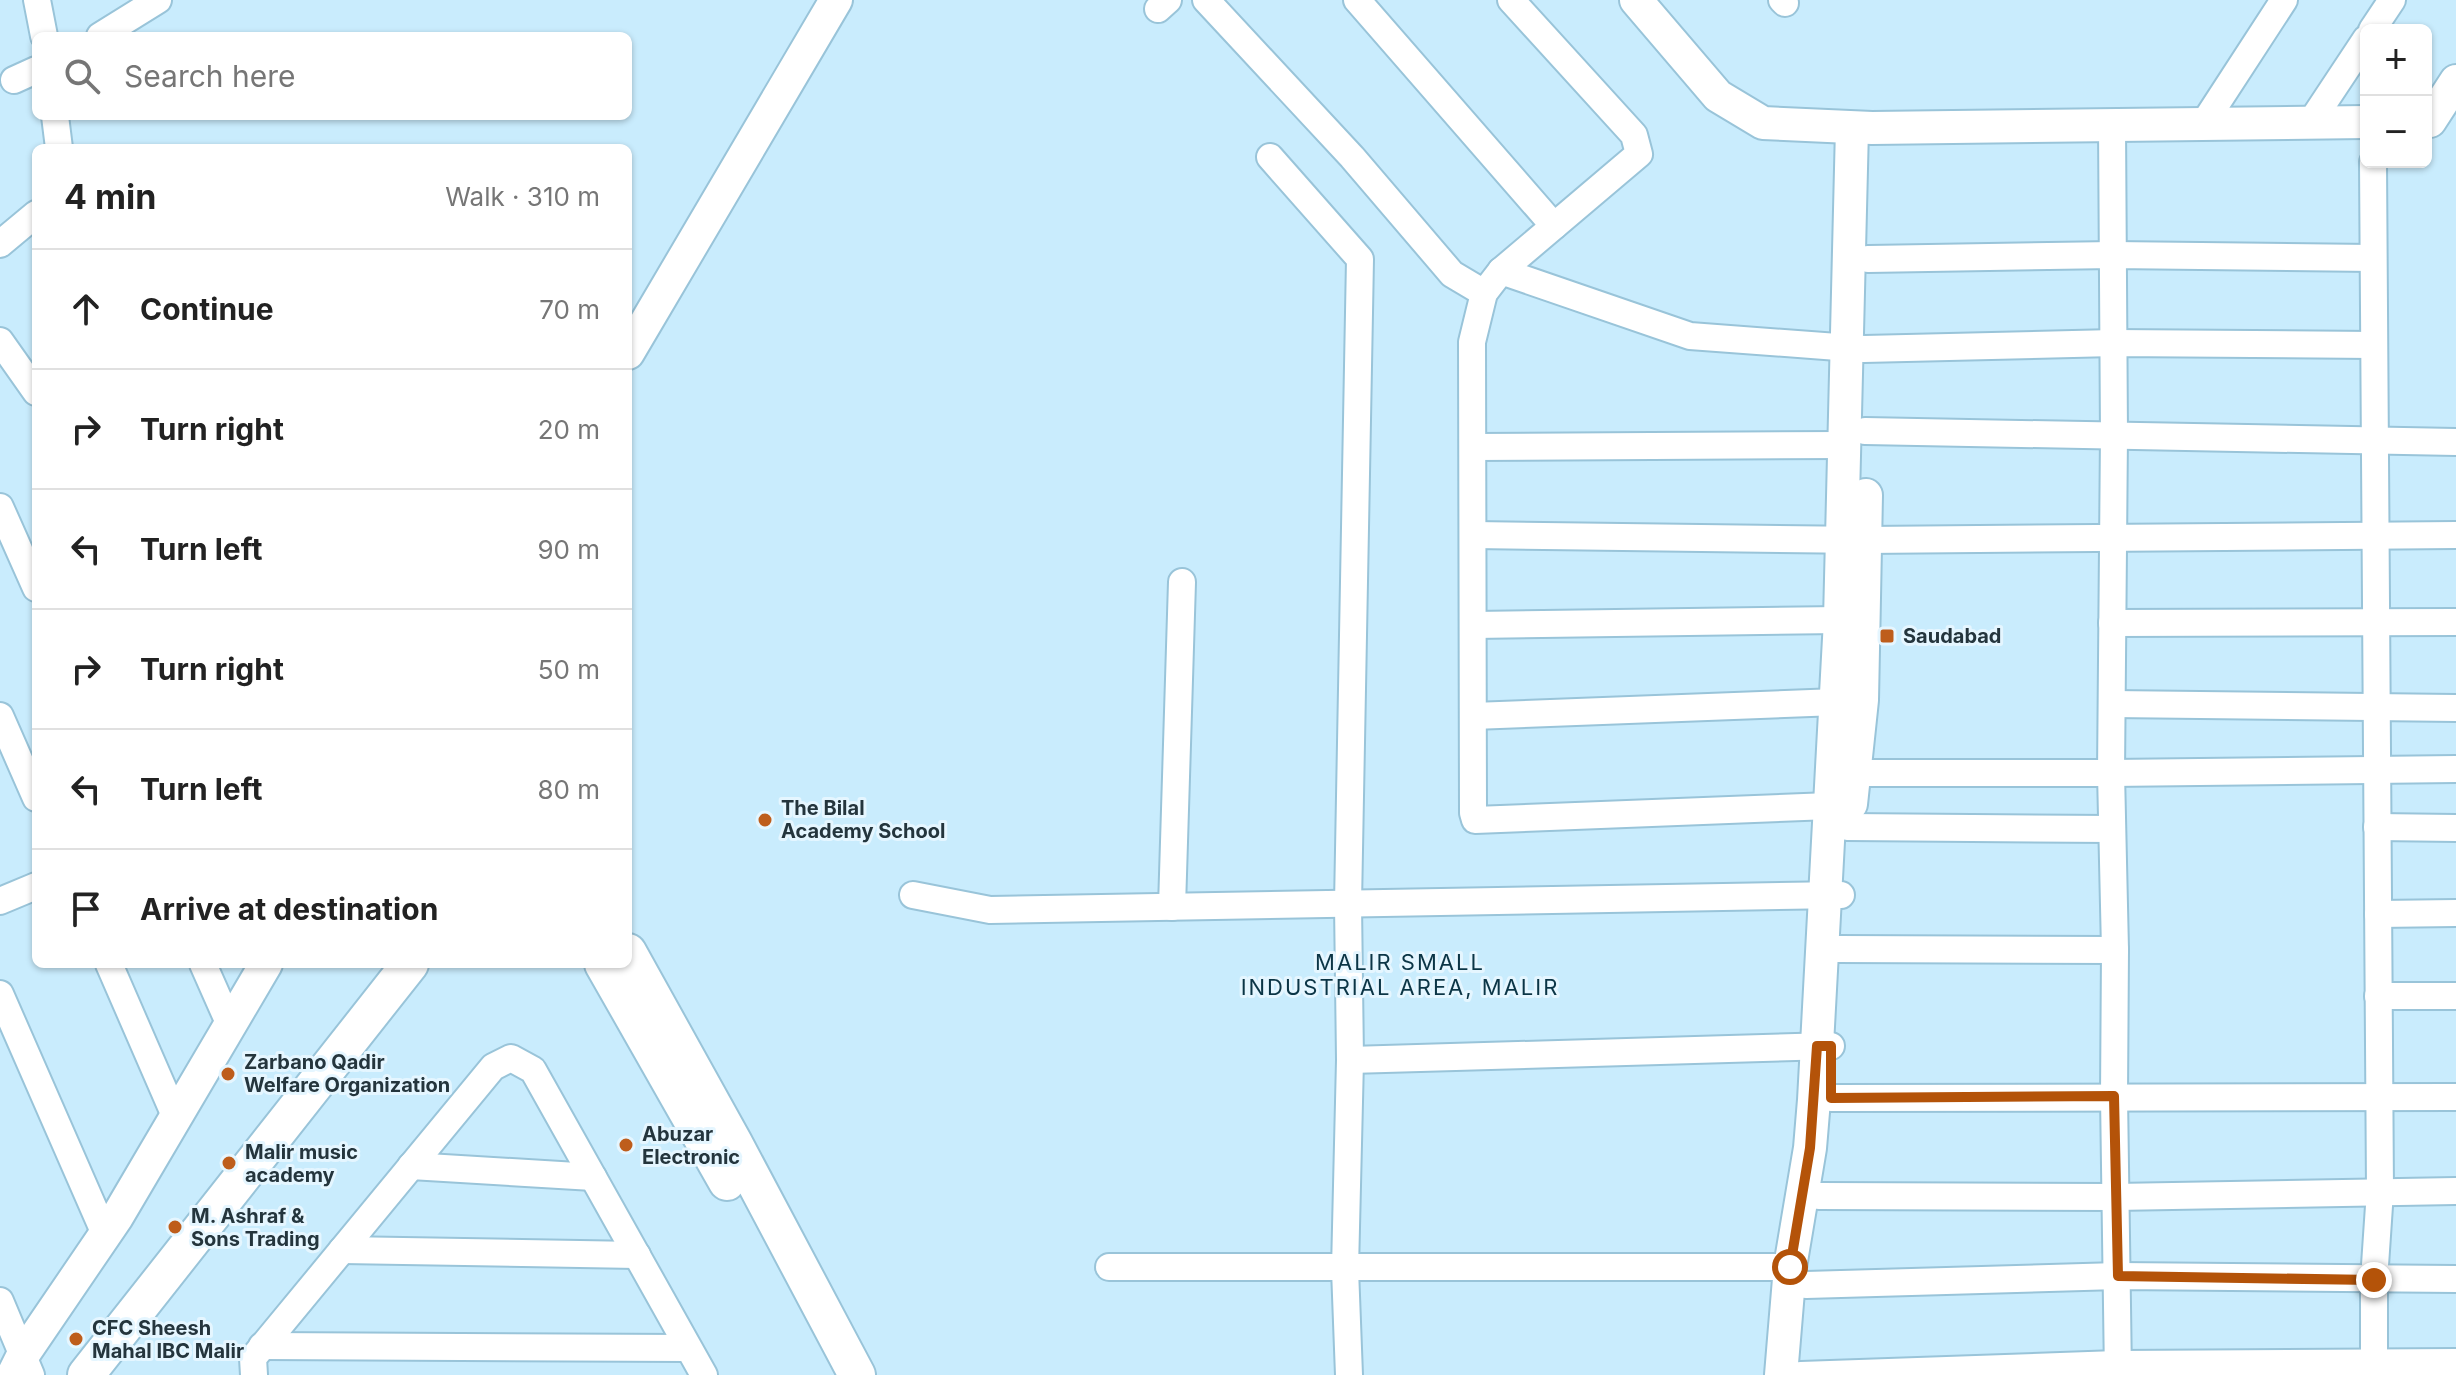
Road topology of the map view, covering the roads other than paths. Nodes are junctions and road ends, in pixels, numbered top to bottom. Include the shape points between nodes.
1 (37, 0) edge
2 (158, 0) edge
3 (836, 0) edge
4 (1206, 0) edge
5 (1357, 0) edge
6 (1511, 0) edge
7 (1636, 0) edge
8 (2284, 0) edge
9 (2392, 0) edge
10 (2376, 24) edge
11 (43, 32) edge
12 (106, 32) edge
13 (2360, 48) edge
14 (2456, 81) edge
15 (56, 120) edge
16 (2437, 121) edge
17 (2311, 122) junction
18 (2360, 122) edge
19 (2204, 123) junction
20 (2112, 125) junction
21 (1862, 128) junction
22 (58, 144) edge
23 (1270, 157) dead end
24 (2373, 168) edge
25 (32, 217) edge
26 (1554, 226) junction
27 (0, 244) edge
28 (2113, 255) junction
29 (2373, 258) junction
30 (1868, 259) junction
31 (1501, 271) junction
32 (1484, 293) junction
33 (0, 341) edge
34 (2114, 343) junction
35 (2374, 345) junction
36 (632, 346) edge
37 (1855, 347) junction
38 (32, 386) edge
39 (2114, 434) junction
40 (1855, 438) junction
41 (2375, 440) junction
42 (2456, 442) edge
43 (1474, 447) junction
44 (0, 507) edge
45 (1474, 535) junction
46 (2456, 535) edge
47 (2376, 536) junction
48 (2113, 538) junction
49 (1854, 540) junction
50 (32, 579) edge
51 (1182, 582) dead end
52 (1840, 620) junction
53 (2376, 621) junction
54 (2456, 622) edge
55 (2112, 623) junction
56 (1474, 625) junction
57 (1837, 702) junction
58 (2112, 704) junction
59 (2377, 707) junction
60 (2456, 708) edge
61 (0, 716) edge
62 (1473, 716) junction
63 (2377, 768) junction
64 (2456, 769) edge
65 (1854, 773) junction
66 (2111, 773) junction
67 (32, 789) edge
68 (1839, 816) junction
69 (2377, 827) junction
70 (2456, 828) edge
71 (2112, 829) junction
72 (32, 888) edge
73 (913, 895) dead end
74 (1833, 895) junction
75 (0, 901) edge
76 (1348, 904) junction
77 (1172, 907) junction
78 (2456, 913) edge
79 (2378, 914) junction
80 (1838, 949) junction
81 (2115, 950) junction
82 (632, 959) edge
83 (111, 968) edge
84 (205, 968) edge
85 (264, 968) edge
86 (407, 968) edge
87 (605, 968) edge
88 (0, 994) edge
89 (2378, 996) junction
90 (2456, 996) edge
91 (230, 1025) junction
92 (1824, 1046) junction
93 (1350, 1060) junction
94 (2114, 1096) junction
95 (2378, 1097) junction
96 (2456, 1097) edge
97 (1831, 1098) junction
98 (176, 1118) junction
99 (411, 1166) junction
100 (593, 1177) junction
101 (2380, 1191) junction
102 (2456, 1191) edge
103 (1819, 1196) junction
104 (2115, 1197) junction
105 (105, 1234) junction
106 (342, 1250) junction
107 (637, 1255) junction
108 (1109, 1267) dead end
109 (1345, 1269) junction
110 (1798, 1276) junction
111 (2118, 1276) junction
112 (2456, 1279) edge
113 (2374, 1280) junction
114 (0, 1301) edge
115 (262, 1346) junction
116 (688, 1348) junction
117 (1794, 1362) edge
118 (2456, 1362) edge
119 (22, 1368) edge
120 (2374, 1368) edge
121 (2118, 1370) edge
122 (86, 1375) edge
123 (254, 1375) edge
124 (704, 1375) edge
125 (837, 1375) edge
126 (857, 1375) edge
127 (1349, 1375) edge

1 - 11 street
2 - 12 street
3 - 36 street
4 - 32 street via 1452,274
5 - 26 street
6 - 26 street via 1639,145 1639,154
7 - 21 street via 1718,96 1763,123
8 - 19 street
9 - 10 street
13 - 17 street
14 - 16 street
15 - 22 street
17 - 18 street
17 - 19 street
19 - 20 street
20 - 21 street
20 - 28 street
21 - 30 street
21 - 37 street
23 - 76 street via 1360,259
24 - 29 street
25 - 27 street
26 - 31 street
28 - 29 street
28 - 30 street
28 - 34 street
29 - 35 street
30 - 37 street
31 - 32 street
31 - 37 street via 1690,336
32 - 43 street via 1472,342
33 - 38 street
34 - 35 street
34 - 37 street
34 - 39 street
35 - 41 street
37 - 40 street
39 - 40 street
39 - 41 street
39 - 48 street
40 - 43 street
40 - 49 street
41 - 42 street
41 - 47 street
43 - 45 street
44 - 50 street
45 - 49 street
45 - 56 street
46 - 47 street
47 - 48 street
47 - 53 street
48 - 49 street
48 - 55 street
49 - 52 street
49 - 65 street via 1862,700
51 - 77 street
52 - 56 street
52 - 57 street
53 - 54 street
53 - 55 street
53 - 59 street
55 - 58 street
56 - 62 street
57 - 62 street
57 - 68 street
58 - 59 street
58 - 66 street
59 - 60 street
59 - 63 street
61 - 67 street
62 - 68 street via 1475,820
63 - 64 street
63 - 66 street
63 - 69 street
65 - 66 street
65 - 68 street
66 - 71 street
68 - 71 street
68 - 74 street
69 - 70 street
69 - 79 street
71 - 81 street
72 - 75 street
73 - 77 street via 990,910
74 - 76 street
74 - 80 street
74 - 92 street
76 - 77 street
76 - 93 street
78 - 79 street
79 - 89 street
80 - 81 street
80 - 92 street
81 - 94 street
82 - 126 main road
83 - 98 street
84 - 91 street
85 - 91 street
86 - 122 main road
87 - 125 main road
88 - 105 street
89 - 90 street
89 - 95 street
91 - 98 street
92 - 93 street
92 - 97 street
92 - 110 street
93 - 109 street
94 - 95 street
94 - 97 street
94 - 104 street
95 - 96 street
95 - 101 street
97 - 103 street
98 - 105 street
99 - 100 street
99 - 100 street via 493,1067 511,1058 533,1070
99 - 106 street
100 - 107 street
101 - 102 street
101 - 104 street
101 - 113 street
103 - 104 street
103 - 110 street
104 - 111 street
105 - 119 street
106 - 107 street
106 - 115 street
107 - 116 street
108 - 109 street
109 - 110 street
109 - 127 street
110 - 111 street
110 - 117 street
111 - 113 street
111 - 121 street
112 - 113 street
113 - 120 street
114 - 119 street
115 - 116 street
115 - 123 street via 253,1358
116 - 124 street
117 - 121 street
118 - 120 street
120 - 121 street

